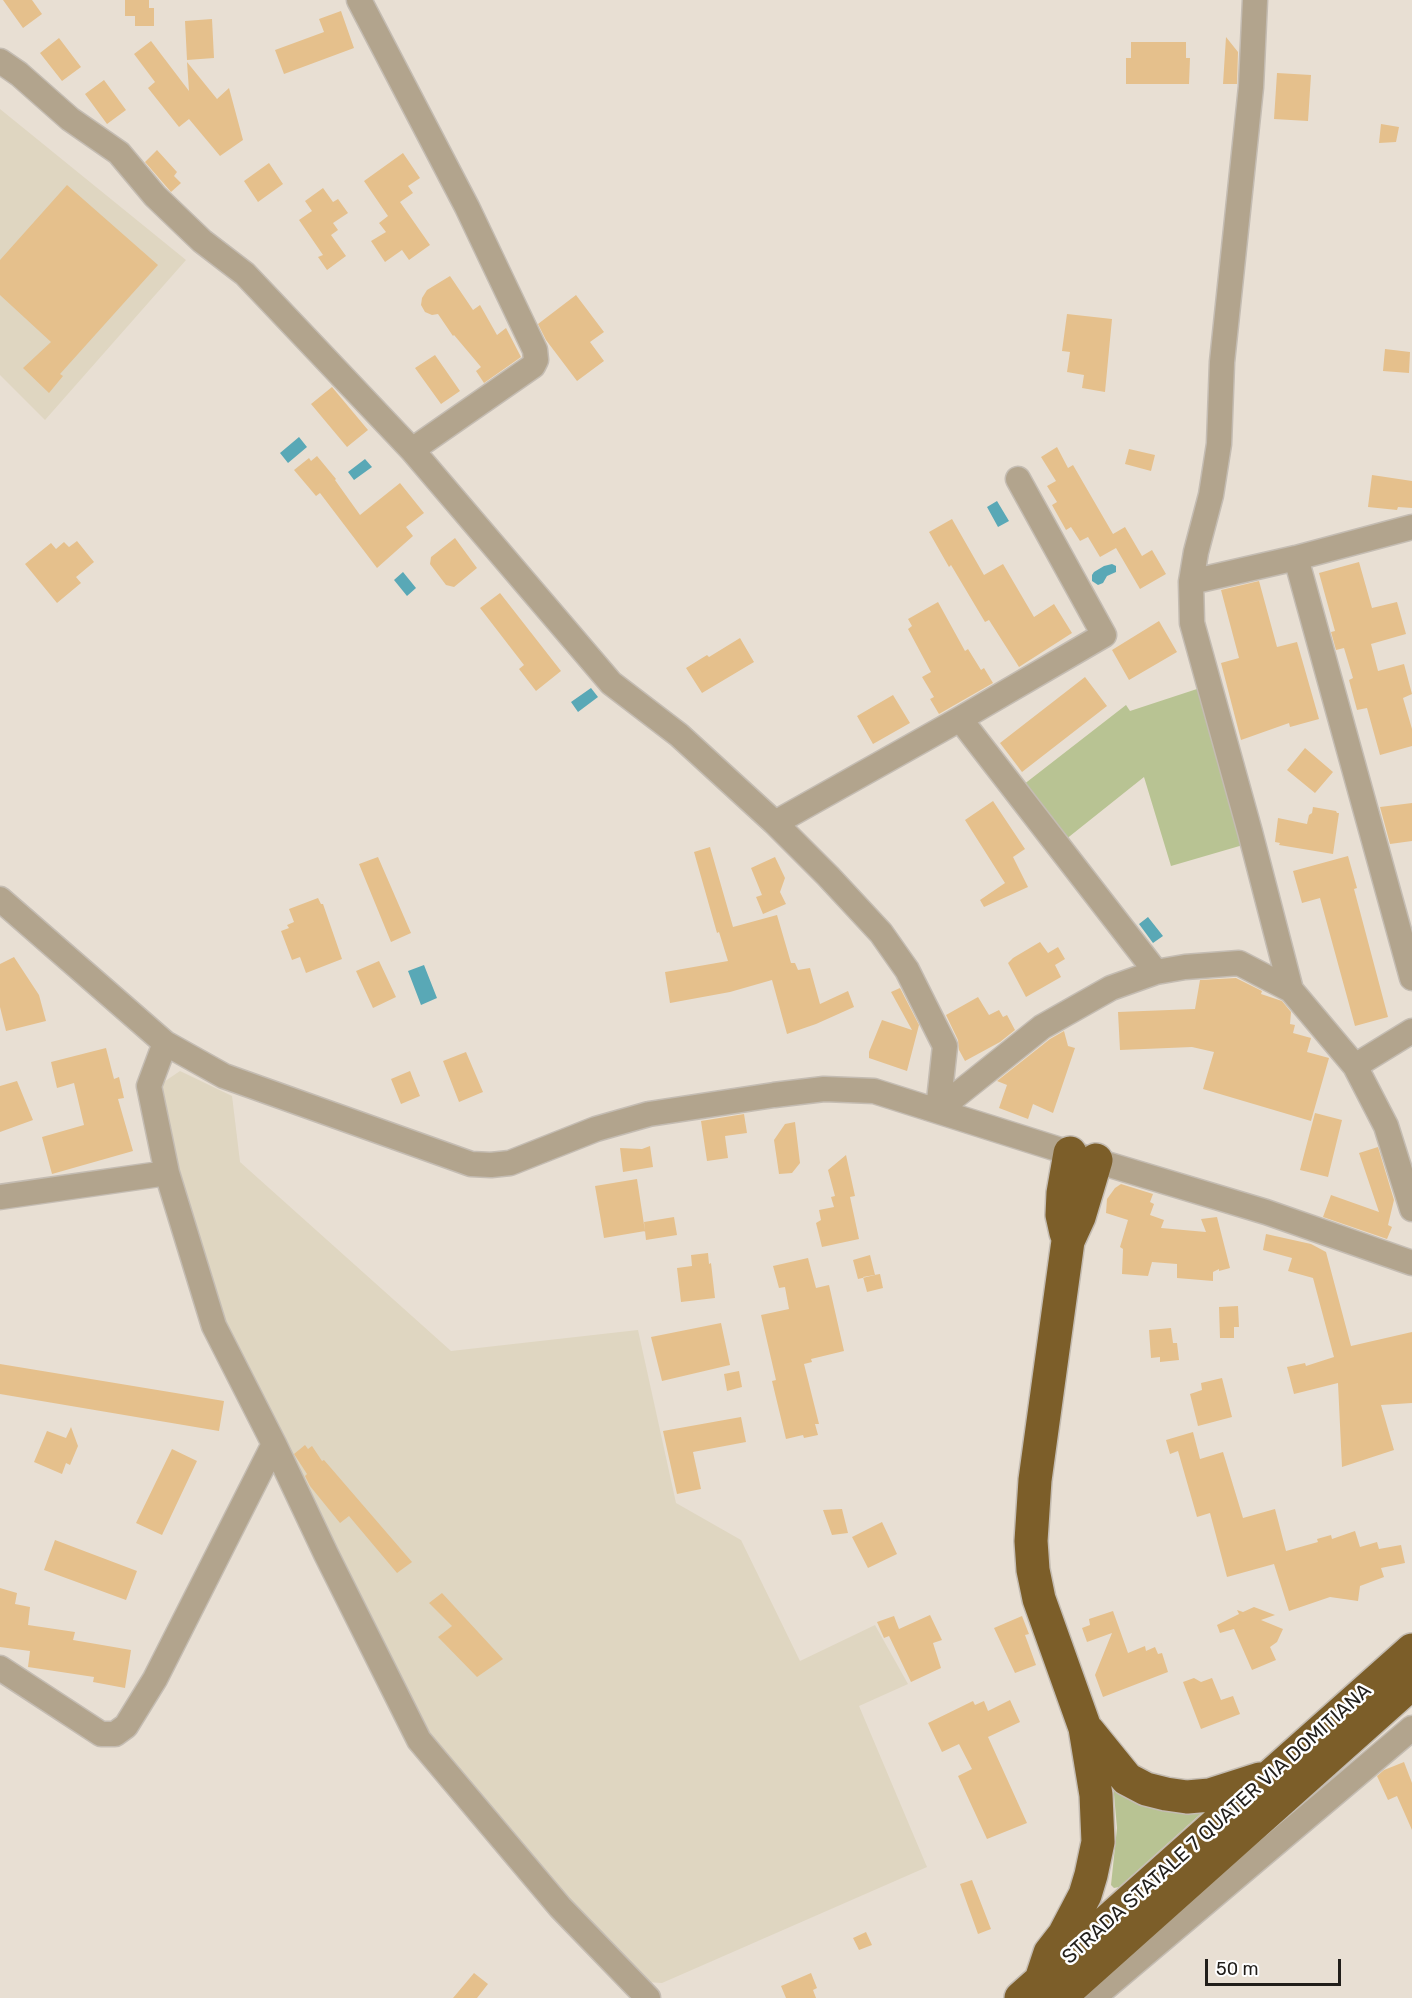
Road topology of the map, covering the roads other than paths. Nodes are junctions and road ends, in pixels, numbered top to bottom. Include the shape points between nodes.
1 (359, 0) edge
2 (1255, 0) edge
3 (0, 61) edge
4 (412, 450) junction
5 (1018, 479) dead end
6 (1412, 527) edge
7 (1296, 558) junction
8 (1191, 582) junction
9 (960, 719) junction
10 (775, 824) junction
11 (0, 899) edge
12 (1156, 972) junction
13 (1412, 978) edge
14 (1291, 990) junction
15 (1412, 1031) edge
16 (165, 1043) junction
17 (1355, 1066) junction
18 (938, 1110) junction
19 (1083, 1157) junction
20 (167, 1173) junction
21 (0, 1197) edge
22 (1412, 1209) edge
23 (1412, 1263) edge
24 (274, 1444) junction
25 (1412, 1650) edge
26 (0, 1668) edge
27 (1412, 1683) edge
28 (1085, 1728) junction
29 (1412, 1728) edge
30 (1270, 1777) junction
31 (1040, 1992) edge
32 (648, 1998) edge
33 (1093, 1998) edge

1 - 4 street via 467,207 535,350 533,366
2 - 8 street via 1251,87 1222,362 1219,444
3 - 4 street via 70,119 119,153 155,196 202,241 245,274
4 - 10 street via 611,683 679,735
5 - 9 street via 1104,635
6 - 7 street
7 - 8 street
7 - 13 street
8 - 14 street via 1192,623
9 - 10 street
9 - 12 street
10 - 18 street via 880,933 907,970 945,1046
11 - 16 street
12 - 14 street via 1239,963
12 - 18 street via 1111,988 1042,1028
14 - 17 street
15 - 17 street
16 - 18 street via 224,1076 471,1164 510,1163 596,1129 649,1114 824,1089 874,1091
16 - 20 street via 149,1086
17 - 22 street via 1386,1126
18 - 19 street
19 - 23 street via 1266,1212
19 - 28 highway via 1063,1193 1062,1215 1068,1241 1035,1480 1031,1541 1039,1599
20 - 21 street
20 - 24 street via 214,1326
24 - 26 street via 155,1679 126,1726 115,1734 101,1734
24 - 32 street via 420,1740 560,1907
25 - 30 highway, STRADA STATALE 7 QUATER VIA DOMITIANA
27 - 31 highway, STRADA STATALE 7 QUATER VIA DOMITIANA
28 - 30 highway via 1127,1779 1146,1789 1187,1797 1210,1795
28 - 31 highway via 1096,1795 1098,1842 1084,1895 1050,1953
29 - 33 street
30 - 31 highway, STRADA STATALE 7 QUATER VIA DOMITIANA

